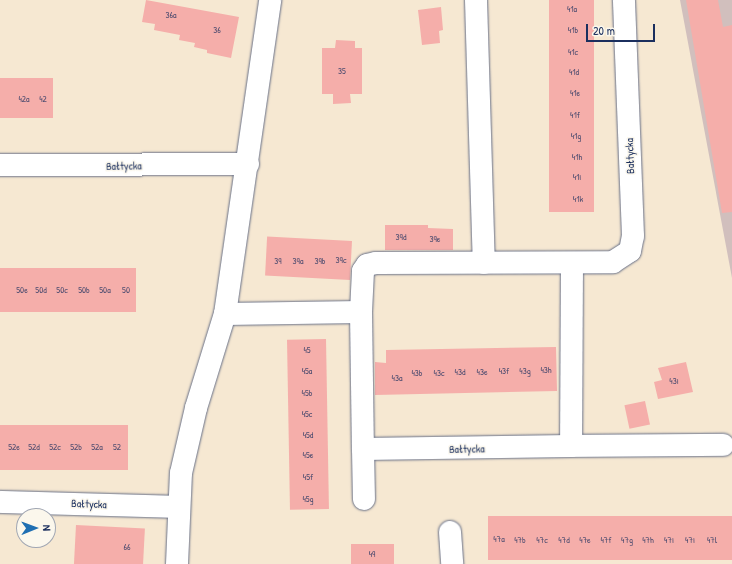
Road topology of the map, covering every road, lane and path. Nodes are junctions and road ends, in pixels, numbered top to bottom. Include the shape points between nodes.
1 (270, 0) edge
2 (476, 0) edge
3 (624, 0) edge
4 (248, 164) junction
5 (0, 165) edge
6 (484, 263) junction
7 (572, 263) junction
8 (361, 312) junction
9 (225, 314) junction
10 (723, 445) dead end
11 (571, 446) junction
12 (363, 449) junction
13 (364, 499) dead end
14 (0, 502) edge
15 (178, 506) junction
16 (450, 532) dead end
17 (178, 564) edge
18 (452, 564) edge

1 - 4 street
2 - 6 street
3 - 7 street, Bałtycka via 633,236 630,251 613,262
4 - 5 street, Bałtycka
4 - 9 street
6 - 7 street, Bałtycka
6 - 8 street, Bałtycka via 367,265 363,271
7 - 11 street
8 - 9 street
8 - 12 street, Bałtycka
9 - 15 street via 196,408 181,473
10 - 11 street, Bałtycka
11 - 12 street, Bałtycka
12 - 13 street, Bałtycka
14 - 15 street, Bałtycka
15 - 17 street
16 - 18 street

